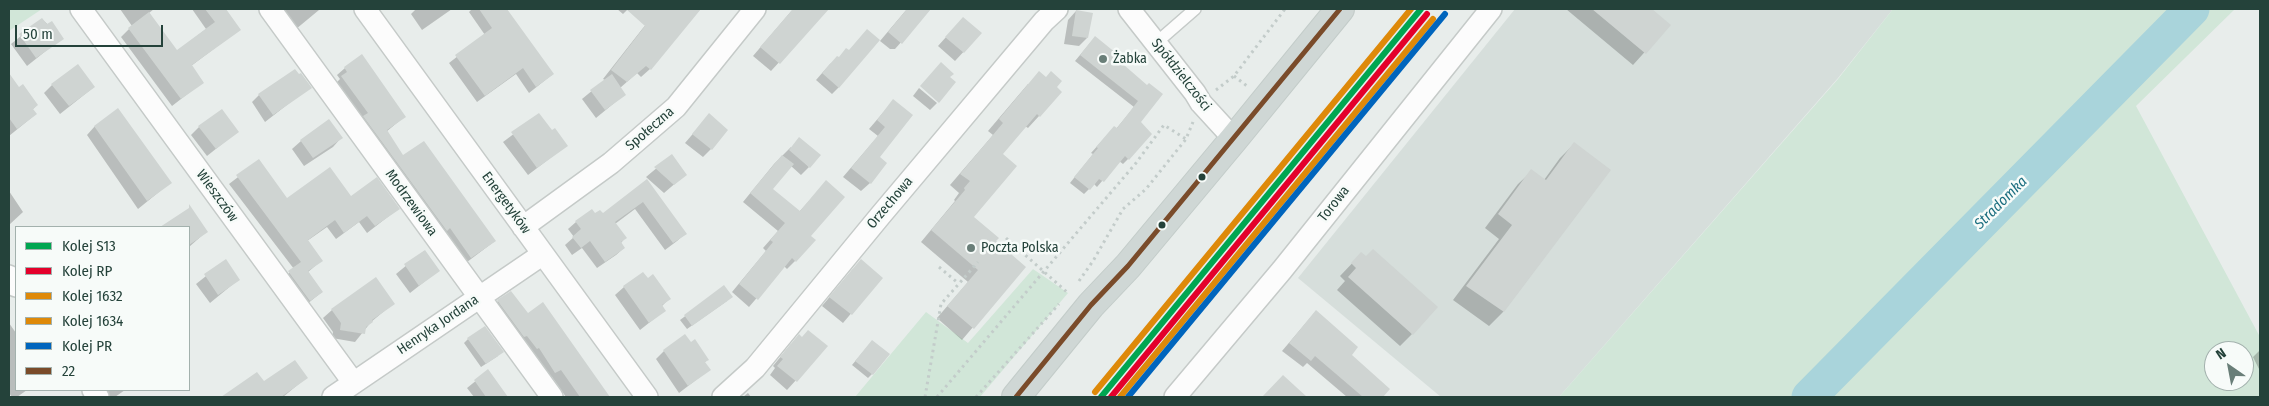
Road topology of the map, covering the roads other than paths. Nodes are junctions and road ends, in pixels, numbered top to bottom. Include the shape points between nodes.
1 (81, 9) edge
2 (270, 9) edge
3 (365, 9) edge
4 (755, 9) edge
5 (1057, 9) edge
6 (1129, 9) edge
7 (1195, 9) edge
8 (1340, 9) edge
9 (1491, 9) edge
10 (1156, 43) junction
11 (1234, 139) junction
12 (523, 227) junction
13 (543, 254) junction
14 (479, 297) junction
15 (353, 382) junction
16 (333, 397) edge
17 (552, 397) edge
18 (647, 397) edge
19 (723, 397) edge
20 (1016, 397) edge
21 (1175, 397) edge

1 - 15 street, Wieszczów
2 - 14 street, Modrzewiowa
3 - 12 street, Energetyków
4 - 12 street, Społeczna via 676,107 611,163
5 - 19 street, Orzechowa via 755,368
6 - 10 street, Spółdzielczości
7 - 10 lane
8 - 11 main road
9 - 21 street, Torowa via 1282,270
10 - 11 street, Spółdzielczości via 1201,104
11 - 20 main road
12 - 13 street, Energetyków
13 - 14 street, Henryka Jordana
13 - 18 street, Energetyków
14 - 15 street, Henryka Jordana
14 - 17 street, Modrzewiowa
15 - 16 street, Henryka Jordana

